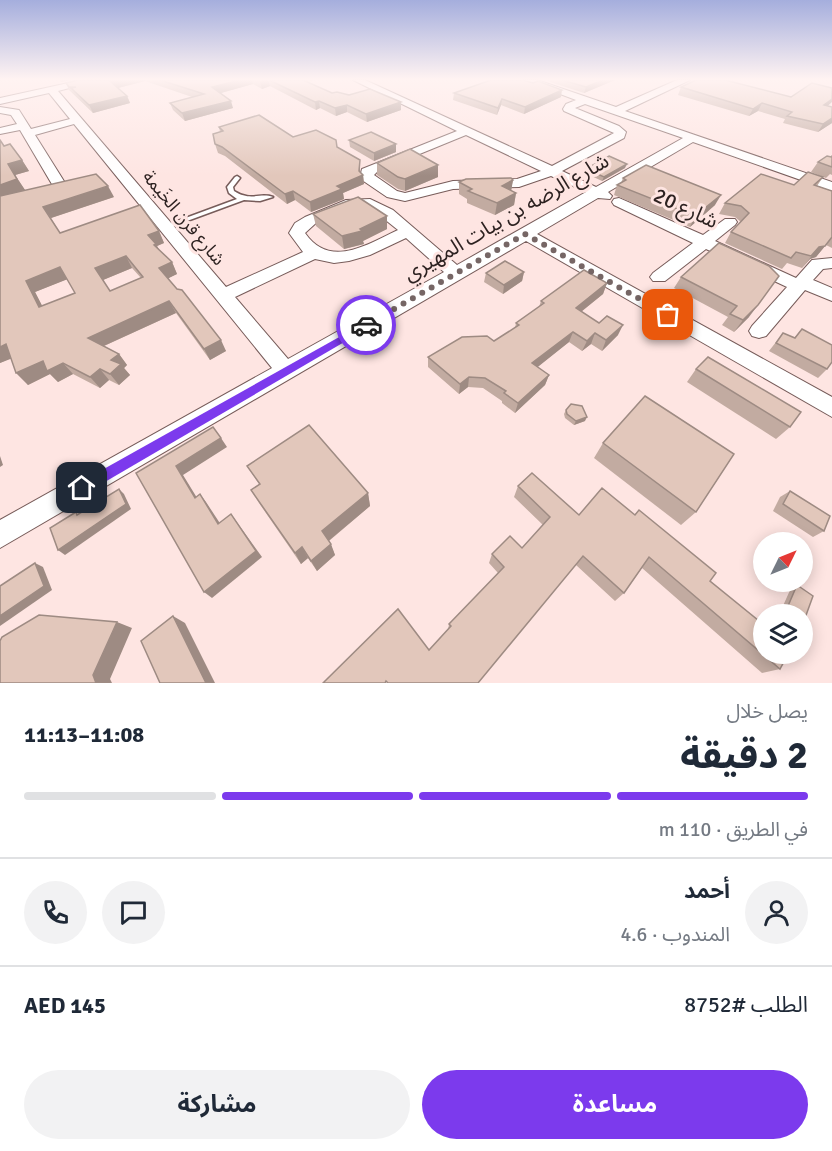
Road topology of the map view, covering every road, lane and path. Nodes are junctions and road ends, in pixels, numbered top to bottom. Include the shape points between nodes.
1 (15, 112) edge
2 (70, 112) edge
3 (426, 112) edge
4 (575, 112) edge
5 (618, 112) edge
6 (77, 120) junction
7 (26, 130) junction
8 (0, 131) edge
9 (467, 131) junction
10 (692, 138) junction
11 (118, 169) junction
12 (552, 171) junction
13 (98, 175) edge
14 (237, 178) dead end
15 (60, 186) edge
16 (832, 188) edge
17 (270, 197) dead end
18 (609, 198) junction
19 (242, 199) junction
20 (730, 222) dead end
21 (166, 227) junction
22 (408, 231) junction
23 (525, 234) junction
24 (704, 242) junction
25 (315, 253) junction
26 (832, 263) edge
27 (457, 273) junction
28 (659, 277) dead end
29 (800, 284) junction
30 (832, 295) edge
31 (223, 296) junction
32 (759, 331) dead end
33 (286, 371) junction
34 (832, 408) edge
35 (0, 535) edge

1 - 7 street
2 - 6 street, شارع قرن الخَيمة
3 - 9 street, شارع 20
4 - 12 street via 615,128 620,136
5 - 10 street
6 - 7 street
6 - 11 street, شارع قرن الخَيمة
7 - 8 street
7 - 15 street
9 - 12 street, شارع 20
9 - 12 street via 368,165 367,177 392,194 405,197 453,185 519,183
10 - 16 street
10 - 18 street, شارع الرضه بن بيات المهيري
11 - 13 street
11 - 21 street, شارع قرن الخَيمة
12 - 18 street, شارع 20
14 - 19 lane via 231,192
17 - 19 lane
18 - 23 street, شارع الرضه بن بيات المهيري
18 - 24 street, شارع 20
19 - 21 lane
20 - 24 street
21 - 31 street, شارع قرن الخَيمة
22 - 25 street via 347,258 326,258
22 - 25 street via 370,203 353,203 299,227 298,236
22 - 27 street
23 - 27 street, شارع الرضه بن بيات المهيري
23 - 34 street
24 - 28 street
24 - 29 street, شارع 20
25 - 31 street
26 - 29 street via 818,264
27 - 33 street, شارع الرضه بن بيات المهيري
29 - 30 street, شارع 20
29 - 32 street
31 - 33 street, شارع قرن الخَيمة
33 - 35 street, شارع الرضه بن بيات المهيري

